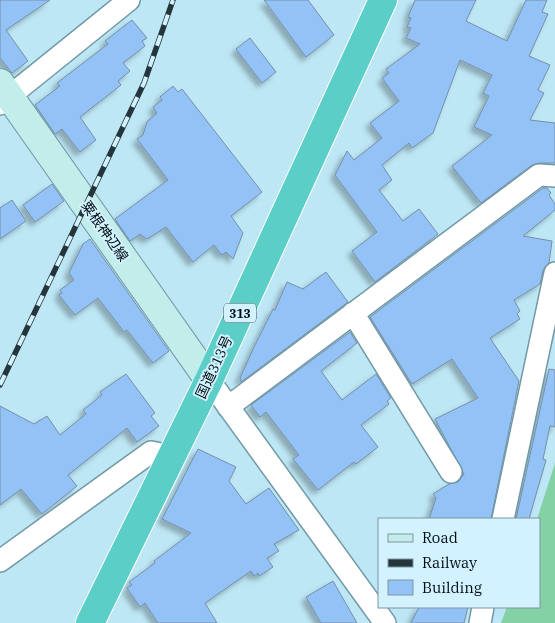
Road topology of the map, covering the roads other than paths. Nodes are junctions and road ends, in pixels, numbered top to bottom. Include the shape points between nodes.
1 (129, 0) edge
2 (383, 0) edge
3 (3, 94) edge
4 (555, 176) edge
5 (555, 273) edge
6 (353, 313) junction
7 (209, 380) junction
8 (228, 407) junction
9 (172, 456) junction
10 (451, 472) dead end
11 (503, 518) edge
12 (0, 561) edge
13 (483, 608) edge
14 (90, 623) edge
15 (385, 623) edge
16 (480, 623) edge

1 - 3 street
2 - 7 highway, 国道313号 / 313
3 - 7 main road, 粟根神辺線
4 - 6 street via 539,175
5 - 11 street
6 - 8 street
6 - 10 street
7 - 8 street
7 - 9 highway, 国道313号 / 313
8 - 15 street
9 - 12 street via 151,452
9 - 14 highway, 国道313号 / 313
13 - 16 street

